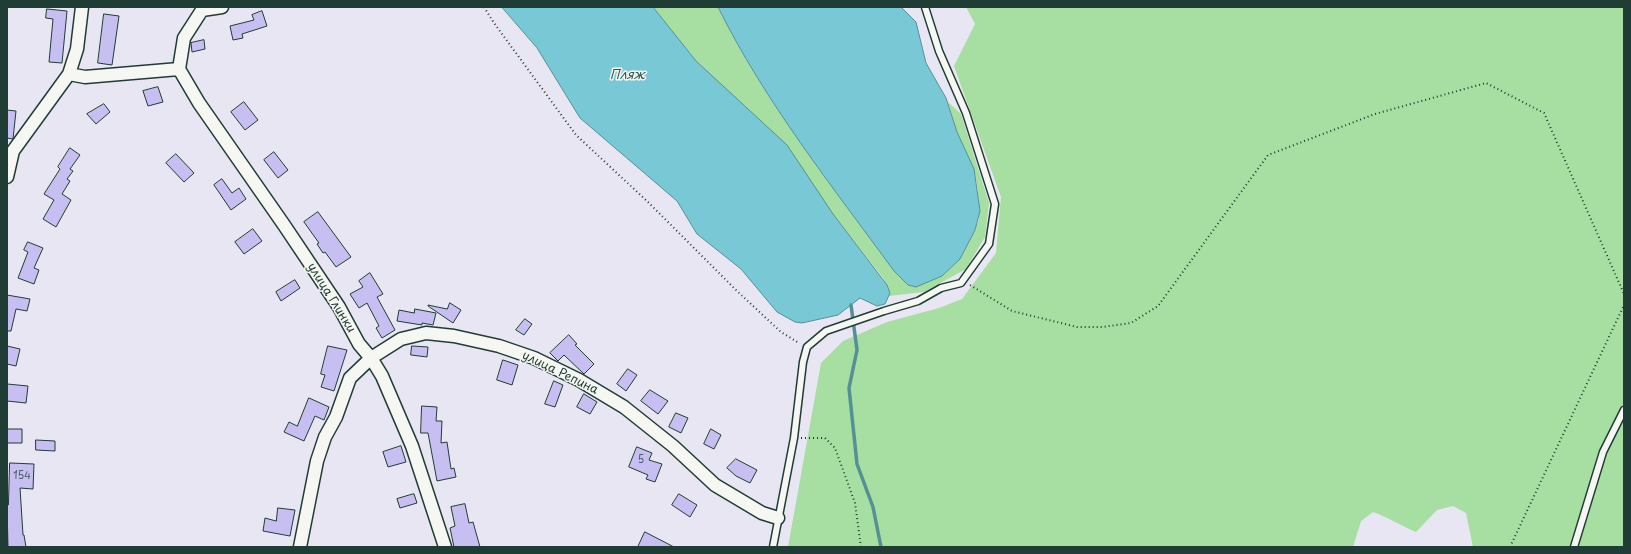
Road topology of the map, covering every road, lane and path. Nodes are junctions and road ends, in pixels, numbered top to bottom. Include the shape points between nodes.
1 (82, 7) edge
2 (222, 7) edge
3 (484, 7) edge
4 (925, 7) edge
5 (203, 9) edge
6 (180, 69) junction
7 (69, 74) junction
8 (10, 148) edge
9 (7, 177) edge
10 (961, 283) junction
11 (1624, 294) edge
12 (1624, 305) edge
13 (807, 347) junction
14 (371, 358) junction
15 (1624, 410) edge
16 (794, 438) junction
17 (778, 518) junction
18 (300, 547) edge
19 (445, 547) edge
20 (773, 547) edge
21 (861, 547) edge
22 (1510, 547) edge
23 (1574, 547) edge

1 - 7 street via 77,49
2 - 5 street
3 - 13 path via 576,135 781,332
4 - 10 lane via 939,51 966,113 995,204 989,244
5 - 6 street via 184,38
6 - 7 street via 85,77
6 - 14 street, улица Глинки via 198,103 284,225
7 - 8 street
8 - 9 street
10 - 11 path via 971,285 1012,311 1077,327 1131,323 1158,306 1268,155 1376,114 1486,83 1544,113
10 - 13 lane via 941,288 918,301 826,331
12 - 22 path
13 - 16 lane
14 - 17 street, улица Репина via 401,339 426,333 499,346 534,358 579,380 624,407 673,446 714,485 762,513
14 - 18 street, улица Репина via 350,378 336,417 325,437 317,461
14 - 19 street, улица Глинки via 382,376 412,446
15 - 23 lane via 1603,452
16 - 17 lane
16 - 21 path via 825,438 835,448 855,503
17 - 20 lane

